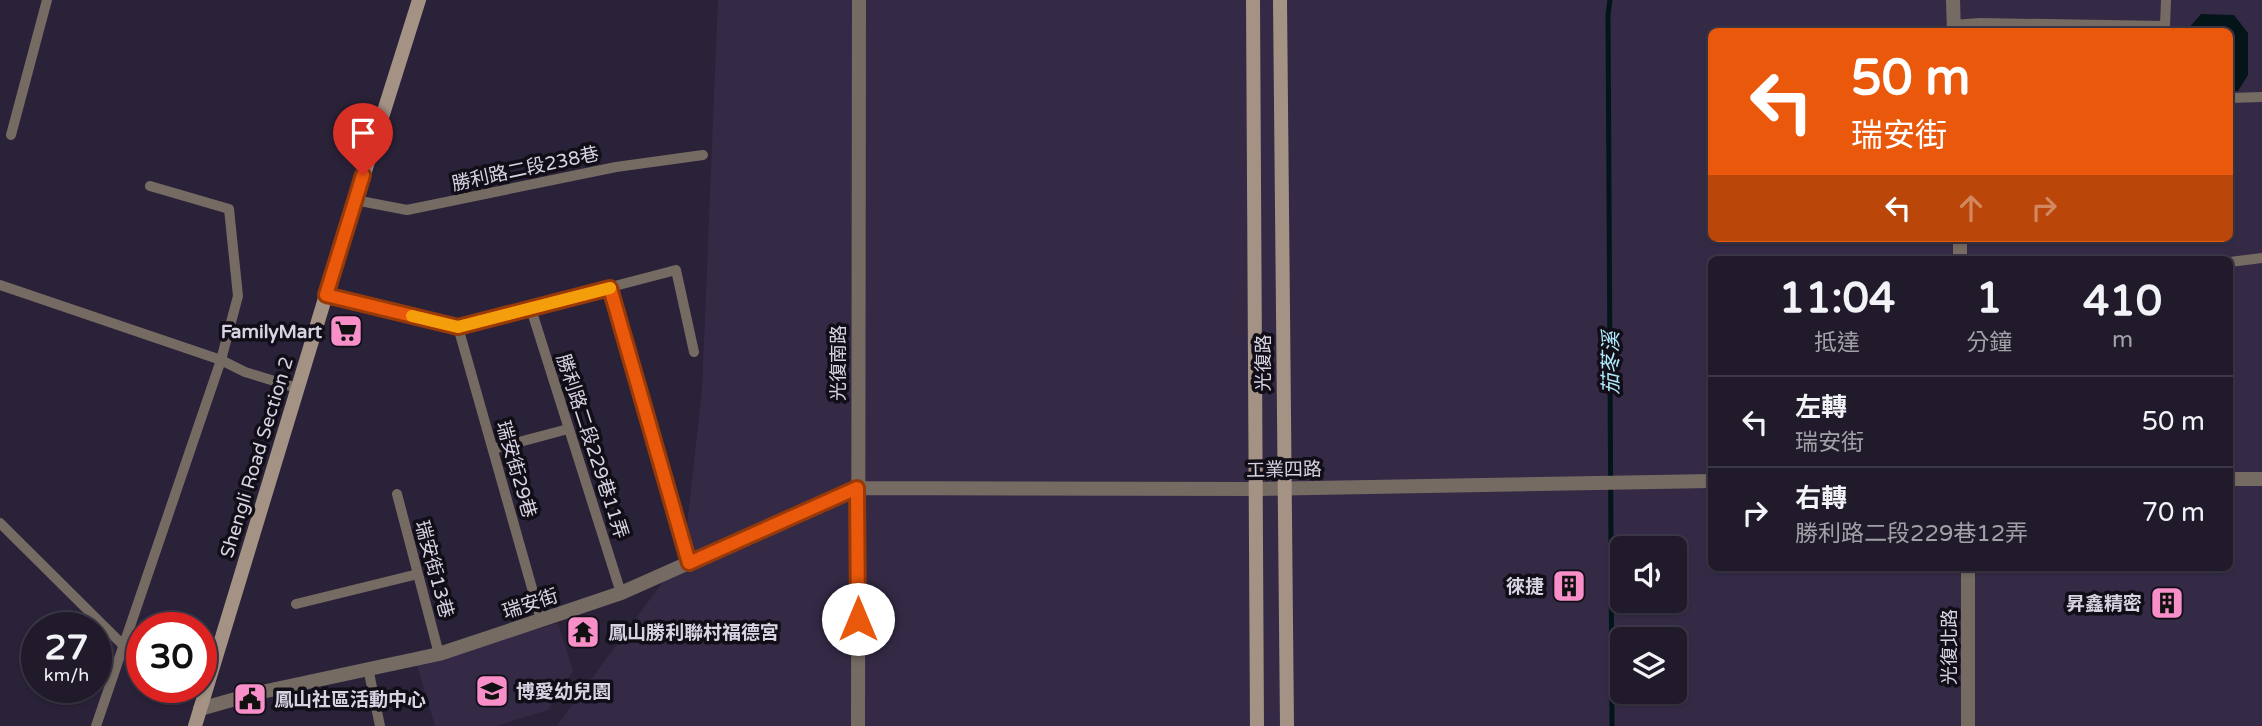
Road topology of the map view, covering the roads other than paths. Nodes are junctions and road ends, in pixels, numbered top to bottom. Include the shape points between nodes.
1 (47, 0) edge
2 (419, 0) edge
3 (859, 0) edge
4 (1253, 0) edge
5 (1280, 0) edge
6 (1953, 0) edge
7 (2166, 0) edge
8 (1989, 27) edge
9 (1954, 28) edge
10 (2077, 28) edge
11 (2165, 28) edge
12 (2262, 97) edge
13 (2233, 98) edge
14 (11, 135) dead end
15 (703, 155) dead end
16 (150, 186) dead end
17 (355, 200) junction
18 (2262, 258) edge
19 (2233, 262) edge
20 (0, 285) edge
21 (610, 288) junction
22 (326, 295) junction
23 (531, 309) junction
24 (458, 327) junction
25 (694, 352) dead end
26 (221, 360) junction
27 (297, 388) junction
28 (568, 429) junction
29 (493, 449) junction
30 (2233, 479) edge
31 (2262, 479) edge
32 (1708, 481) edge
33 (857, 488) junction
34 (1284, 488) junction
35 (1257, 489) junction
36 (397, 494) dead end
37 (0, 523) edge
38 (689, 563) junction
39 (1968, 571) edge
40 (418, 574) junction
41 (621, 593) junction
42 (296, 604) dead end
43 (541, 620) junction
44 (124, 646) junction
45 (439, 654) junction
46 (368, 668) junction
47 (200, 709) junction
48 (96, 726) edge
49 (195, 726) edge
50 (380, 726) edge
51 (858, 726) edge
52 (1257, 726) edge
53 (1287, 726) edge
54 (1968, 726) edge

1 - 14 lane
2 - 17 street, Shengli Road Section 2
3 - 33 street, 光復南路
4 - 35 street, 光復路
5 - 34 street, 光復路
6 - 9 street
7 - 11 lane
8 - 9 lane
8 - 10 lane
12 - 13 lane
15 - 17 lane, 勝利路二段238巷 via 616,167 407,210
16 - 26 lane via 229,209 238,296
17 - 22 street, Shengli Road Section 2
18 - 19 lane
20 - 26 lane
21 - 23 lane
21 - 25 lane via 676,270
21 - 38 lane
22 - 24 lane
22 - 27 street, Shengli Road Section 2
23 - 24 lane
23 - 28 lane, 勝利路二段229巷11弄
24 - 29 lane, 瑞安街29巷
26 - 27 lane
26 - 44 lane
27 - 47 street, Shengli Road Section 2
28 - 29 lane
28 - 41 lane, 勝利路二段229巷11弄
29 - 43 lane, 瑞安街29巷
30 - 31 street
32 - 34 street, 工業四路
33 - 35 street, 工業四路
33 - 38 street, 瑞安街
33 - 51 street, 光復南路
34 - 35 street, 工業四路
34 - 53 street, 光復路
35 - 52 street, 光復路
36 - 40 lane, 瑞安街13巷
37 - 44 lane
38 - 41 street, 瑞安街
39 - 54 street, 光復北路
40 - 42 lane
40 - 45 lane, 瑞安街13巷
41 - 43 street, 瑞安街
43 - 45 street, 瑞安街
44 - 48 lane
45 - 46 street, 瑞安街
46 - 47 street, 瑞安街
46 - 50 lane
47 - 49 street, Shengli Road Section 2

